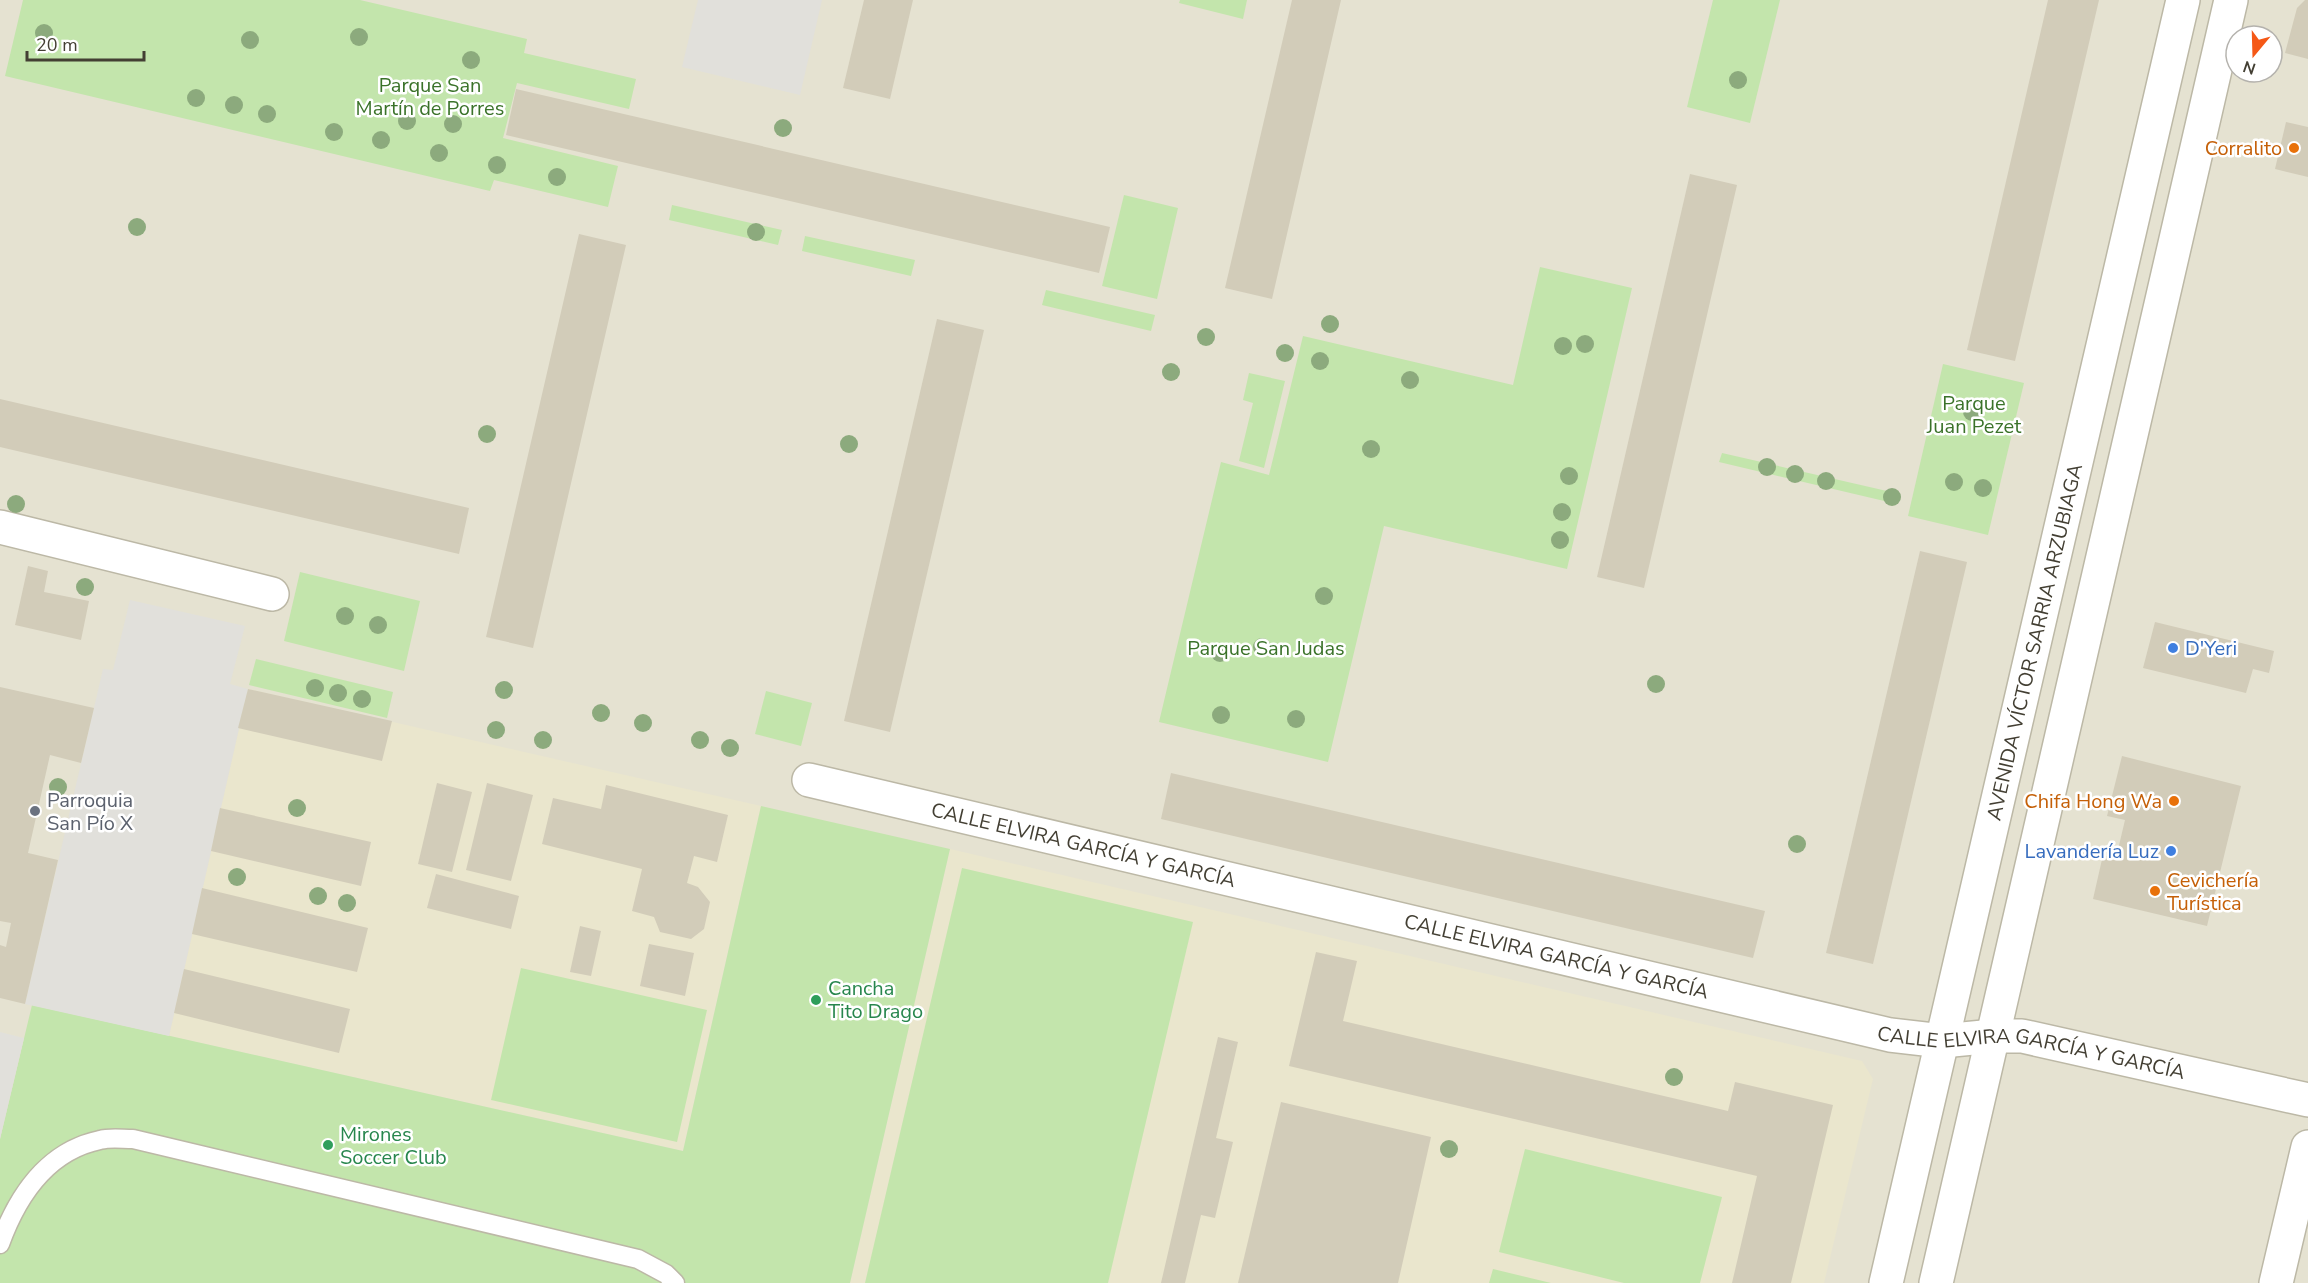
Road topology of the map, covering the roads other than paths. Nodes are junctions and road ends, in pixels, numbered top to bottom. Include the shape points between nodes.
1 (2183, 0) edge
2 (2231, 0) edge
3 (0, 527) edge
4 (272, 594) dead end
5 (809, 780) dead end
6 (1994, 1036) junction
7 (1942, 1041) junction
8 (2308, 1100) edge
9 (2308, 1147) edge
10 (0, 1244) edge
11 (675, 1283) edge
12 (1886, 1283) edge
13 (1936, 1283) edge
14 (2276, 1283) edge

1 - 7 street, AVENIDA VÍCTOR SARRIA ARZUBIAGA
2 - 6 street
3 - 4 street
5 - 7 street, CALLE ELVIRA GARCÍA Y GARCÍA via 1890,1035
6 - 7 street, CALLE ELVIRA GARCÍA Y GARCÍA
6 - 8 street, CALLE ELVIRA GARCÍA Y GARCÍA via 2022,1036
6 - 13 street
7 - 12 street, AVENIDA VÍCTOR SARRIA ARZUBIAGA
9 - 14 street
10 - 11 lane via 21,1196 51,1165 70,1151 100,1139 132,1139 638,1259

